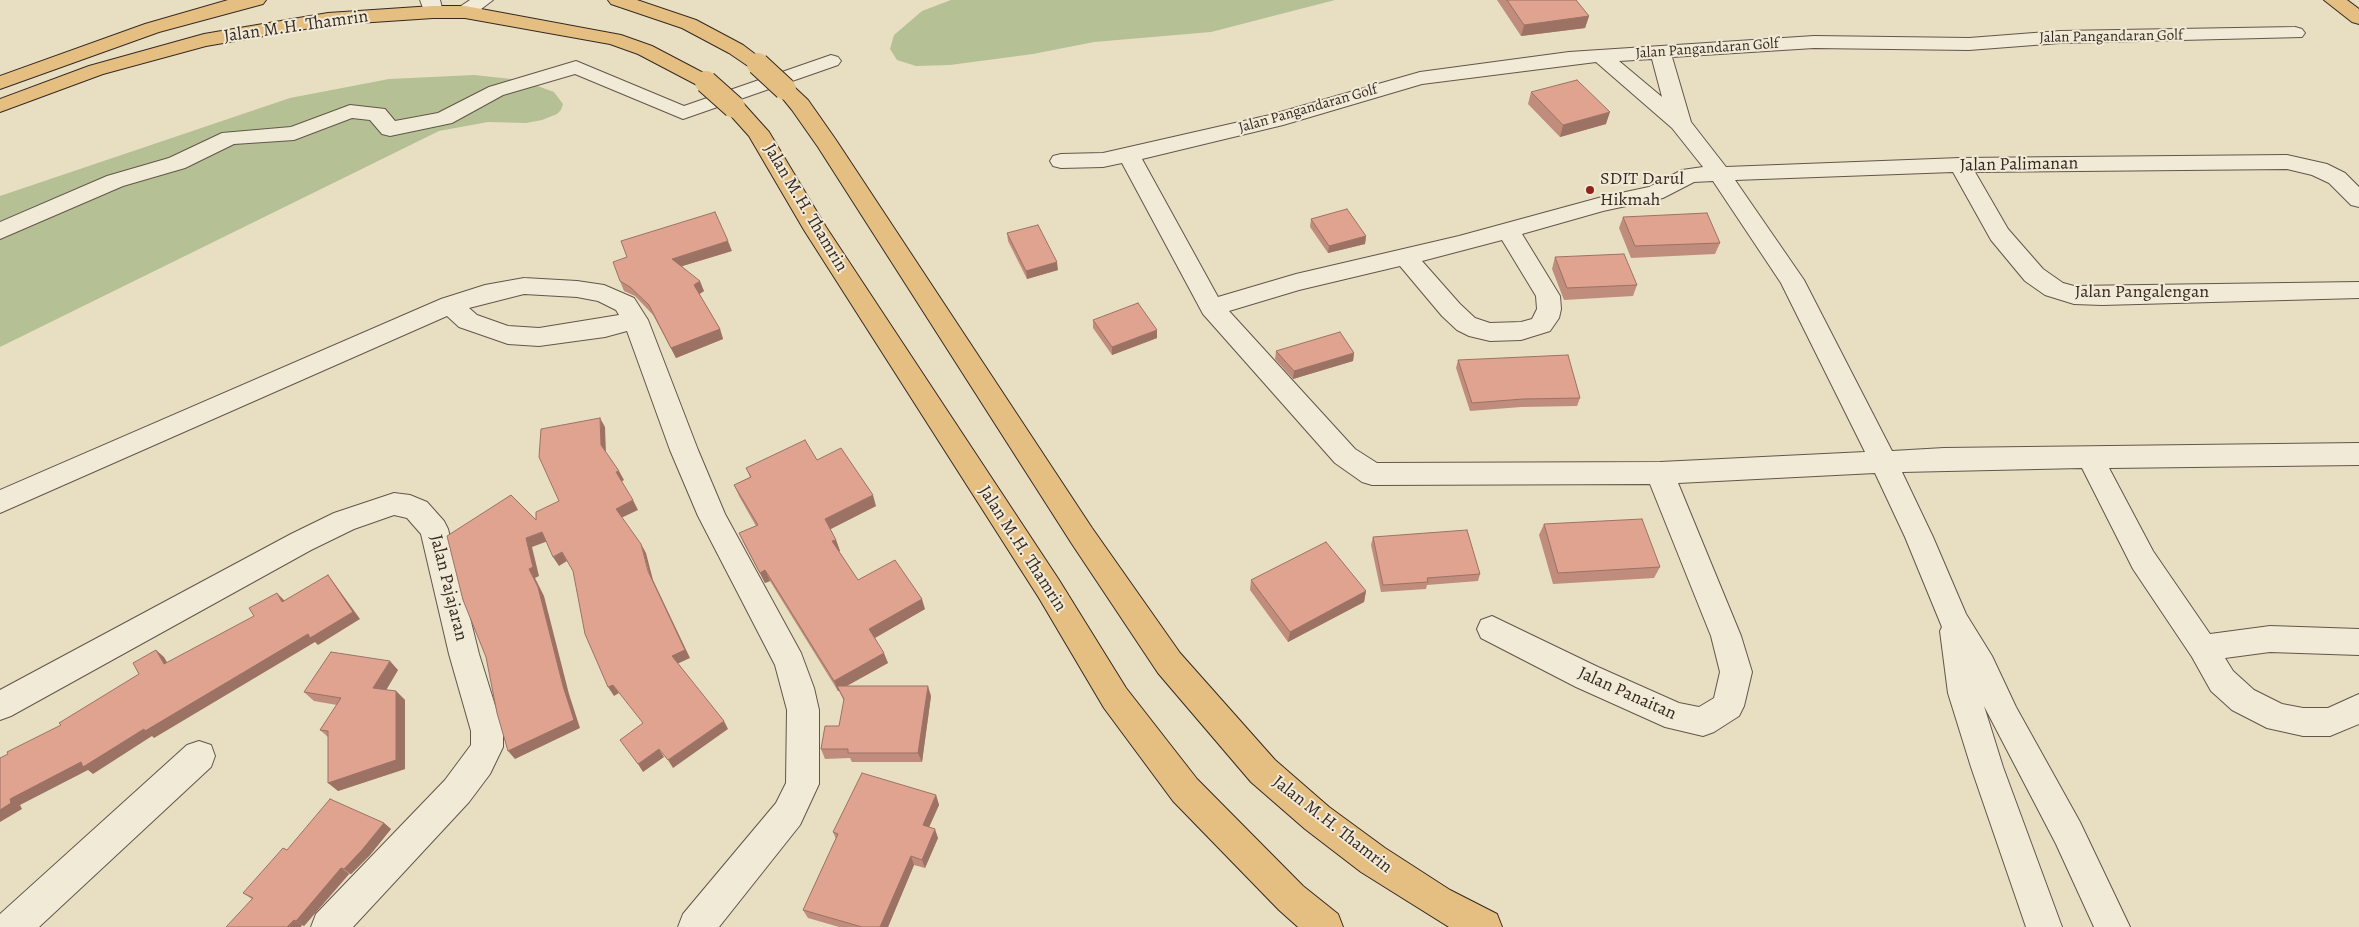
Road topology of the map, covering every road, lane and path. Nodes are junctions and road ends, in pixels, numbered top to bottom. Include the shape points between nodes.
1 (256, 0) edge
2 (483, 0) edge
3 (618, 0) edge
4 (2334, 0) edge
5 (432, 6) edge
6 (465, 12) junction
7 (2359, 18) edge
8 (2296, 34) dead end
9 (1661, 53) junction
10 (1601, 56) junction
11 (831, 61) dead end
12 (0, 83) edge
13 (0, 106) edge
14 (1680, 123) junction
15 (1129, 155) junction
16 (1061, 161) dead end
17 (1960, 165) junction
18 (1718, 172) junction
19 (2359, 200) edge
20 (0, 231) edge
21 (1508, 231) junction
22 (1406, 257) junction
23 (2359, 290) edge
24 (450, 305) junction
25 (1212, 308) junction
26 (636, 320) junction
27 (2359, 454) edge
28 (2090, 457) junction
29 (1884, 463) junction
30 (1660, 473) junction
31 (0, 502) edge
32 (1953, 620) junction
33 (1492, 629) dead end
34 (2359, 642) edge
35 (2204, 648) junction
36 (0, 706) edge
37 (2359, 708) edge
38 (200, 756) dead end
39 (13, 927) edge
40 (329, 927) edge
41 (696, 927) edge
42 (1325, 927) edge
43 (1484, 927) edge
44 (2044, 927) edge
45 (2112, 927) edge

1 - 12 main road, Jalan M.H. Thamrin via 152,28
2 - 6 street
3 - 43 main road, Jalan M.H. Thamrin, bridge via 689,24 736,50 758,64 800,105 1168,663 1263,771 1316,818 1373,860
4 - 7 main road
5 - 6 main road, Jalan M.H. Thamrin
5 - 13 main road, Jalan M.H. Thamrin via 204,40 96,70
6 - 42 main road, Jalan M.H. Thamrin, bridge via 614,39 645,50 706,82 758,132 816,230 1049,589 1115,698 1185,790 1291,898
8 - 9 street, Jalan Pangandaran Golf via 2060,37 1969,44 1814,42
9 - 10 street, Jalan Pangandaran Golf
9 - 14 street
10 - 14 street
10 - 15 street, Jalan Pangandaran Golf via 1420,78 1275,120
11 - 20 street via 683,113 576,67 496,91 444,118 390,129 377,114 350,110 294,133 230,138 177,163 115,181
14 - 18 street
15 - 16 street, Jalan Pangandaran Golf via 1103,160
15 - 25 street
17 - 18 street, Jalan Palimanan
17 - 19 street, Jalan Palimanan via 2287,162 2319,169 2337,178
17 - 23 street, Jalan Pangalengan via 1999,234 2034,275 2054,289 2074,295 2102,296
18 - 21 street, Jalan Palimanan via 1690,175 1655,193 1602,204
18 - 29 street via 1792,280
21 - 22 street, Jalan Palimanan
21 - 22 street via 1548,296 1547,318 1541,325 1521,331 1490,332 1466,324
22 - 25 street, Jalan Palimanan via 1296,282
24 - 26 street via 468,321 508,335 532,337 605,328
24 - 26 street via 524,286 577,289 604,294 625,304
24 - 31 street
25 - 30 street via 1345,456 1372,474
26 - 41 street via 712,516 790,663 803,710 802,784 788,814
27 - 28 street
28 - 29 street
28 - 35 street via 2143,560
29 - 30 street
29 - 32 street via 1920,538
30 - 33 street, Jalan Panaitan via 1726,636 1736,672 1728,706 1703,722 1676,717
32 - 44 street via 1964,693
32 - 45 street via 1981,666 2068,833
34 - 35 street via 2270,639
35 - 37 street via 2222,681 2243,700 2278,718 2330,722
36 - 40 street, Jalan Pajajaran via 344,521 394,504 417,510 434,530 464,654 487,731 487,747 457,791
38 - 39 street

